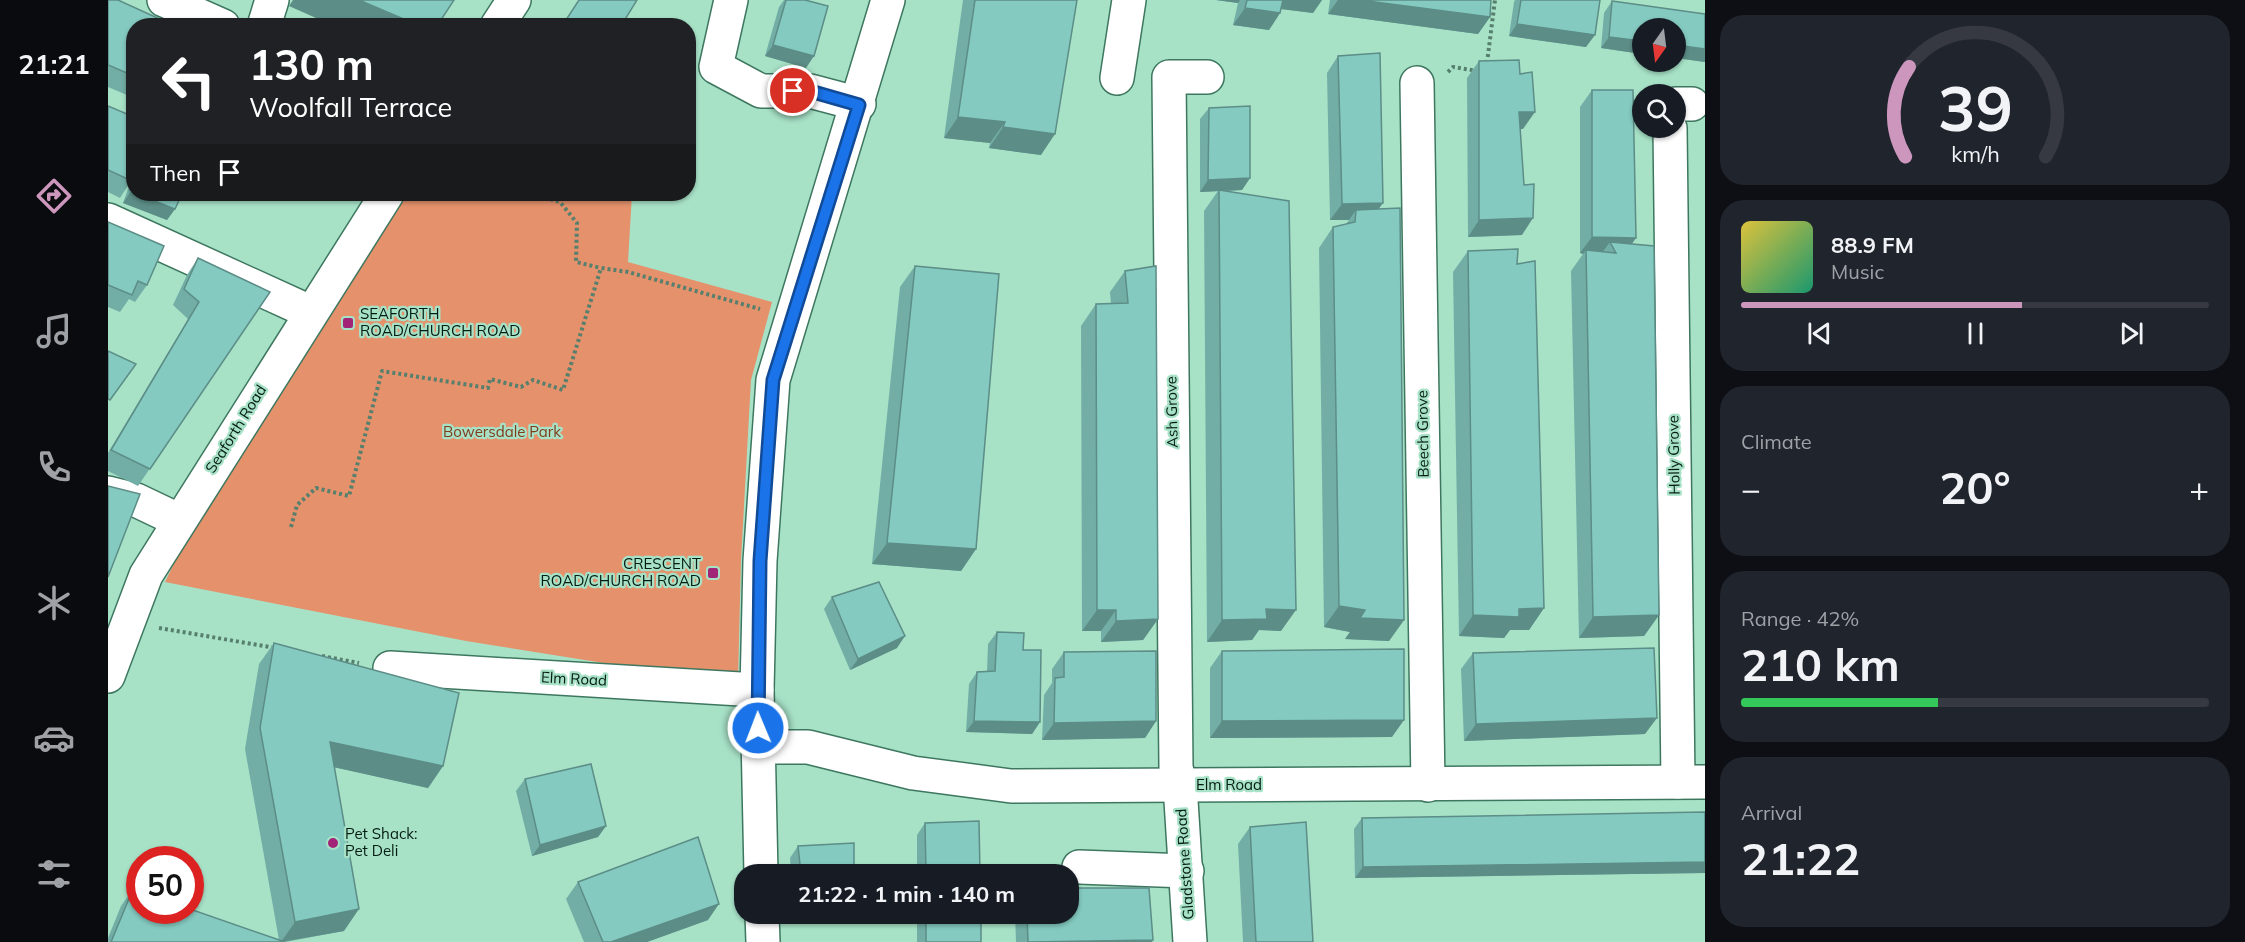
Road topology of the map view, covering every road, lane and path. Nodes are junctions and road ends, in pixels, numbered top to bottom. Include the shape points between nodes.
1 (164, 0) edge
2 (272, 0) edge
3 (514, 0) edge
4 (731, 0) edge
5 (888, 0) edge
6 (1129, 0) edge
7 (1495, 0) edge
8 (205, 18) edge
9 (266, 18) edge
10 (502, 18) edge
11 (1208, 76) dead end
12 (1117, 78) dead end
13 (1417, 83) joint
14 (859, 105) junction
15 (1670, 138) edge
16 (382, 201) edge
17 (557, 201) edge
18 (108, 220) edge
19 (601, 268) junction
20 (310, 312) junction
21 (794, 313) junction
22 (108, 493) edge
23 (178, 520) junction
24 (291, 526) dead end
25 (126, 622) junction
26 (287, 650) edge
27 (310, 654) edge
28 (390, 668) joint
29 (108, 676) edge
30 (757, 690) junction
31 (758, 747) junction
32 (1692, 782) edge
33 (1180, 785) junction
34 (1428, 785) junction
35 (761, 864) edge
36 (1079, 867) dead end
37 (1187, 871) junction
38 (762, 924) edge
39 (763, 942) edge
40 (1190, 942) edge

1 - 8 street
2 - 9 street
3 - 10 street
4 - 14 street via 716,67 761,91 810,91
5 - 14 street
6 - 12 street
7 - 13 path via 1486,72 1453,67
11 - 33 street, Ash Grove via 1169,77 1176,767
13 - 34 street, Beech Grove
14 - 21 street
15 - 32 street, Holly Grove
16 - 20 street, Seaforth Road
17 - 19 path via 577,223 576,262
18 - 20 street
19 - 21 path via 760,309
19 - 24 path via 563,390 533,380 521,387 490,379 488,388 382,371 349,496 316,488 297,505
20 - 23 street, Seaforth Road
21 - 30 street via 773,380 760,561
22 - 23 street via 136,500
23 - 25 street, Seaforth Road via 146,575
25 - 26 path
25 - 29 street, Seaforth Road
27 - 28 path
28 - 30 street, Elm Road
30 - 31 street
31 - 33 street, Elm Road via 808,747 883,767 980,784
31 - 35 street
32 - 34 street, Elm Road
33 - 34 street, Elm Road
33 - 37 street, Gladstone Road
36 - 37 street
37 - 40 street, Gladstone Road
38 - 39 street

